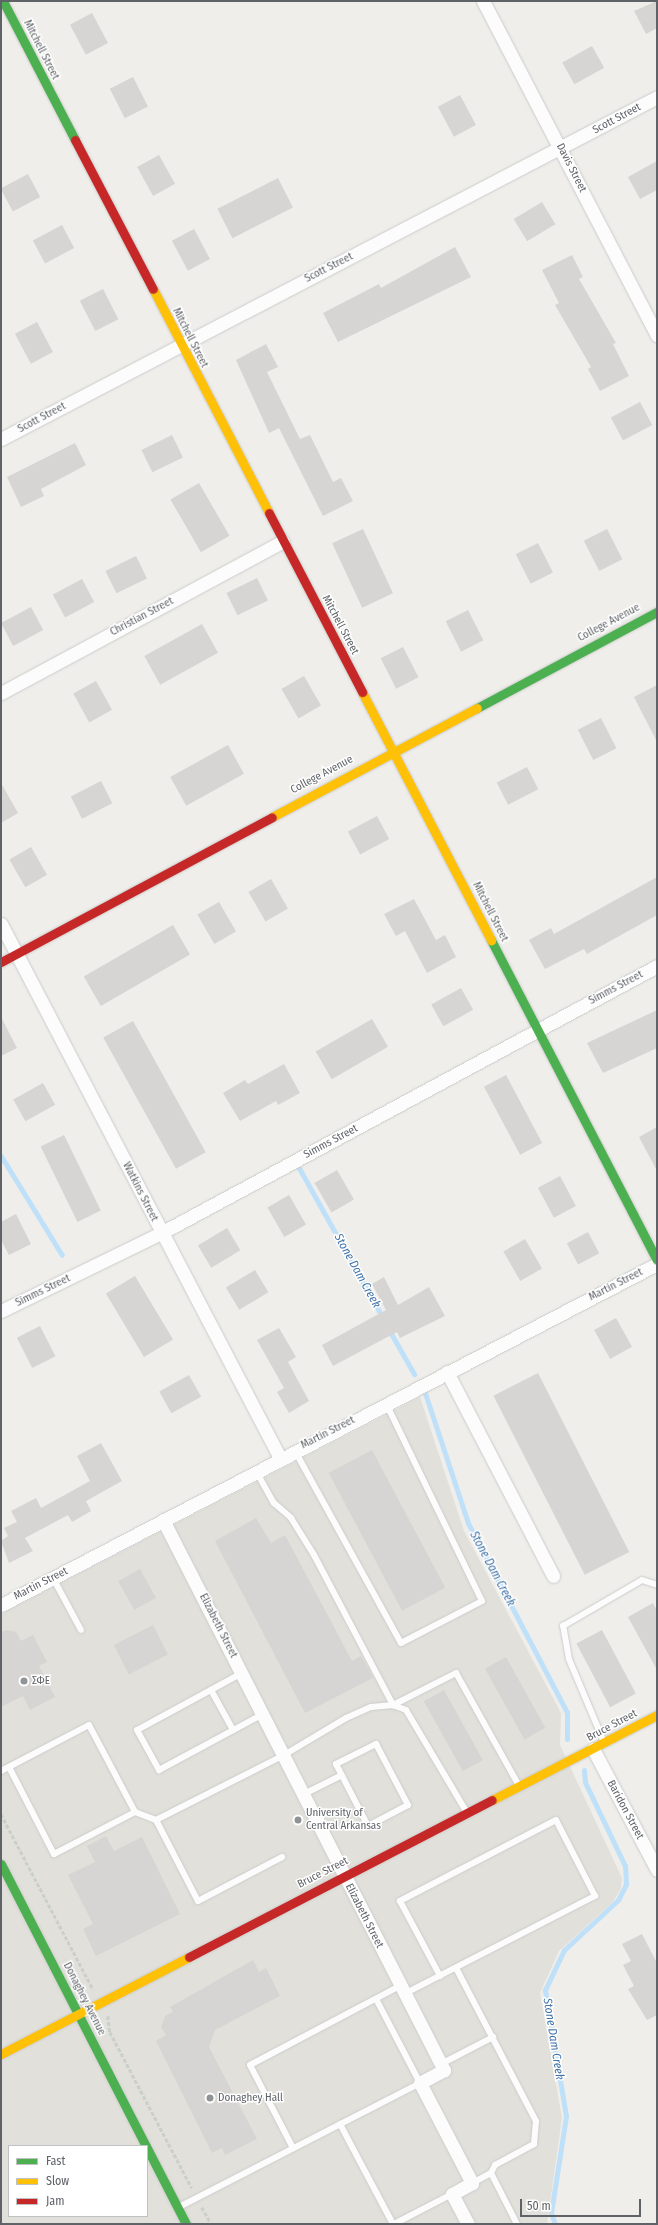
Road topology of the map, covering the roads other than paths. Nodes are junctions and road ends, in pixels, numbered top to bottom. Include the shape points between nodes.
1 (3, 1) edge
2 (483, 1) edge
3 (657, 98) edge
4 (561, 149) junction
5 (657, 335) edge
6 (180, 345) junction
7 (1, 439) edge
8 (283, 541) junction
9 (657, 612) edge
10 (1, 693) edge
11 (392, 751) junction
12 (1, 924) edge
13 (17, 954) junction
14 (1, 962) edge
15 (657, 966) edge
16 (537, 1030) junction
17 (161, 1233) junction
18 (657, 1260) edge
19 (657, 1264) edge
20 (1, 1311) edge
21 (447, 1372) junction
22 (386, 1403) junction
23 (295, 1451) junction
24 (280, 1458) junction
25 (256, 1471) junction
26 (163, 1520) junction
27 (553, 1576) dead end
28 (53, 1578) junction
29 (657, 1585) edge
30 (1, 1605) edge
31 (80, 1630) dead end
32 (242, 1674) junction
33 (211, 1690) junction
34 (393, 1705) junction
35 (262, 1714) junction
36 (657, 1715) edge
37 (232, 1730) junction
38 (599, 1746) junction
39 (284, 1755) junction
40 (9, 1767) junction
41 (1, 1771) edge
42 (342, 1775) junction
43 (519, 1786) junction
44 (304, 1794) junction
45 (135, 1812) junction
46 (466, 1812) junction
47 (156, 1820) junction
48 (282, 1857) dead end
49 (1, 1864) edge
50 (657, 1870) edge
51 (343, 1876) junction
52 (456, 1968) junction
53 (440, 1976) junction
54 (402, 1990) junction
55 (376, 1999) junction
56 (77, 2012) junction
57 (493, 2037) junction
58 (1, 2054) edge
59 (440, 2064) junction
60 (420, 2083) junction
61 (340, 2124) junction
62 (146, 2145) edge
63 (293, 2148) junction
64 (148, 2149) edge
65 (492, 2173) junction
66 (472, 2183) junction
67 (452, 2194) junction
68 (178, 2208) junction
69 (186, 2224) edge
70 (394, 2224) edge
71 (468, 2224) edge
72 (517, 2224) edge

1 - 6 street, Mitchell Street
2 - 4 street, Davis Street
3 - 4 street, Scott Street
4 - 5 street, Davis Street
4 - 6 street, Scott Street
6 - 7 street, Scott Street
6 - 8 street, Mitchell Street
8 - 10 street, Christian Street
8 - 11 street, Mitchell Street
9 - 11 street, College Avenue
11 - 13 street, College Avenue
11 - 16 street, Mitchell Street
12 - 13 street, Watkins Street
13 - 14 street, College Avenue
13 - 17 street, Watkins Street
15 - 16 street, Simms Street
16 - 17 street, Simms Street
16 - 18 street, Mitchell Street
17 - 20 street, Simms Street
17 - 24 street, Watkins Street
19 - 21 street, Martin Street
21 - 22 street, Martin Street
21 - 27 street
22 - 23 street, Martin Street
22 - 23 lane via 482,1601 401,1643
23 - 24 street, Martin Street
24 - 25 street, Martin Street
25 - 26 street, Martin Street
25 - 34 lane via 274,1503 291,1518 314,1555
26 - 28 street, Martin Street
26 - 32 street, Elizabeth Street
28 - 30 street, Martin Street
28 - 31 lane
29 - 38 lane via 642,1580 563,1626 569,1659
32 - 33 lane
32 - 35 street, Elizabeth Street
33 - 37 lane
33 - 37 lane via 137,1730 158,1770
34 - 39 lane via 371,1707 346,1718
34 - 43 lane via 456,1673
34 - 46 lane via 406,1710
35 - 37 lane
35 - 39 street, Elizabeth Street
36 - 38 street, Bruce Street
38 - 43 street, Bruce Street
38 - 50 street, Baridon Street
39 - 44 street, Elizabeth Street
39 - 47 lane
40 - 41 lane
40 - 45 lane via 89,1725
40 - 45 lane via 54,1854
42 - 42 lane via 336,1764 376,1744 408,1805 368,1826
42 - 44 lane
43 - 46 street, Bruce Street
44 - 51 street, Elizabeth Street
45 - 47 lane
46 - 51 street, Bruce Street
47 - 48 lane via 198,1901
49 - 56 street, Donaghey Avenue
51 - 54 street, Elizabeth Street
51 - 56 street, Bruce Street
52 - 53 lane
52 - 53 lane via 595,1896 556,1820 400,1901
52 - 57 lane
53 - 54 lane
54 - 55 lane
54 - 59 street, Elizabeth Street
55 - 60 lane
55 - 63 lane via 250,2065
56 - 58 street, Bruce Street
56 - 62 street, Donaghey Avenue
57 - 59 lane
57 - 65 lane via 536,2121 534,2144 495,2165
59 - 60 street via 444,2070
60 - 61 lane
60 - 66 street
61 - 63 lane
61 - 70 lane
63 - 68 lane
64 - 68 street, Donaghey Avenue
65 - 66 lane
65 - 72 lane
66 - 67 street
67 - 70 lane
67 - 71 street
68 - 69 street, Donaghey Avenue

